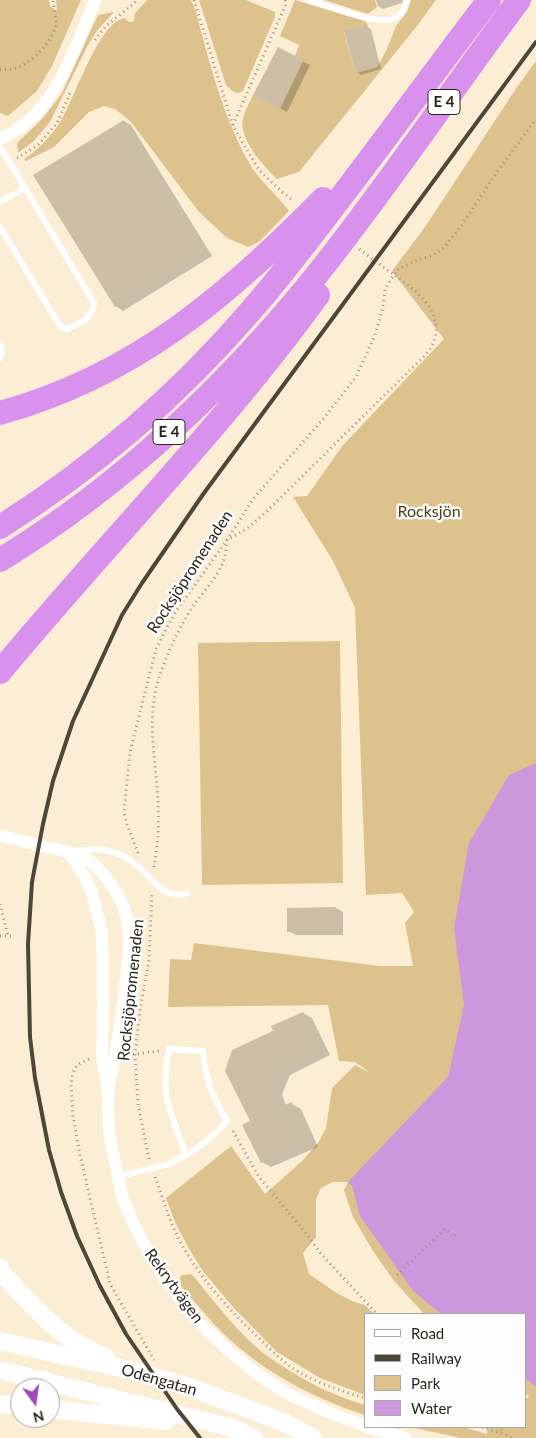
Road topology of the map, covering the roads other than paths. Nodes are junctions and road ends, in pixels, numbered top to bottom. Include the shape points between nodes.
1 (95, 0) edge
2 (308, 0) edge
3 (406, 0) edge
4 (489, 0) edge
5 (519, 0) edge
6 (400, 119) junction
7 (0, 139) edge
8 (0, 148) edge
9 (25, 188) junction
10 (0, 202) edge
11 (370, 204) junction
12 (0, 227) edge
13 (0, 344) edge
14 (0, 358) edge
15 (0, 413) edge
16 (0, 527) edge
17 (0, 560) edge
18 (0, 672) edge
19 (0, 836) edge
20 (69, 853) junction
21 (187, 894) dead end
22 (108, 1090) junction
23 (186, 1155) junction
24 (118, 1177) junction
25 (0, 1268) edge
26 (0, 1341) edge
27 (0, 1370) edge
28 (133, 1371) junction
29 (60, 1410) edge
30 (229, 1427) junction
31 (364, 1427) edge
32 (369, 1428) edge
33 (254, 1438) edge
34 (313, 1438) edge
35 (406, 1438) edge

1 - 7 street via 60,79 45,102 30,120
2 - 3 lane via 388,21 398,16 406,6
4 - 6 highway, E 4
5 - 11 highway, E 4
6 - 15 highway via 296,227 189,320 144,351 91,379
6 - 16 highway, E 4 via 280,277 214,352 126,434 70,479
8 - 9 lane
9 - 10 lane
9 - 12 lane via 94,303 92,314 67,329 60,326
11 - 17 highway, E 4 via 314,278 215,389 116,478 36,538
11 - 18 highway via 326,283 284,342
13 - 14 lane
19 - 20 street, Rekrytvägen
20 - 21 lane via 90,849 117,852 126,856 162,889 172,894
20 - 22 street, Rekrytvägen via 86,877 102,933 102,1057
20 - 22 street, Rekrytvägen via 88,860 102,872 124,908 128,927 126,980
22 - 24 street, Rekrytvägen via 109,1134
23 - 23 lane via 202,1146 227,1121 208,1081 203,1051 169,1049 166,1092
23 - 24 lane via 169,1164
24 - 31 street, Rekrytvägen via 134,1225 150,1255 195,1319 257,1374 288,1394
25 - 28 main road via 48,1321 76,1343
26 - 28 main road, Odengatan
27 - 30 main road, Odengatan
28 - 34 main road, Odengatan via 283,1422
29 - 30 main road
30 - 33 main road, Odengatan
32 - 35 street, Rekrytvägen

